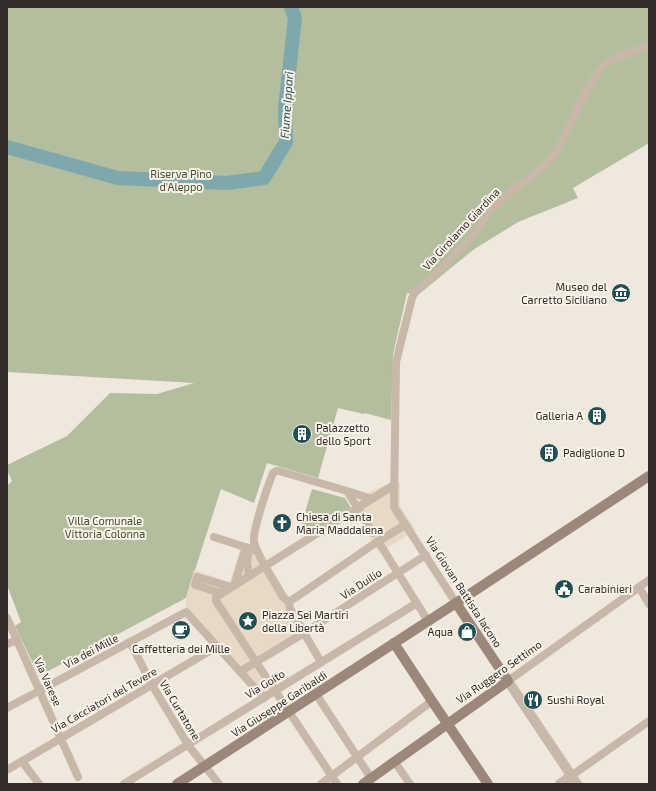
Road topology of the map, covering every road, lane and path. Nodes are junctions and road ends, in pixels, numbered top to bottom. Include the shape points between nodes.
1 (649, 45) edge
2 (649, 476) edge
3 (394, 484) junction
4 (347, 492) junction
5 (372, 499) junction
6 (356, 507) junction
7 (405, 524) junction
8 (373, 533) dead end
9 (214, 538) dead end
10 (376, 543) junction
11 (251, 549) junction
12 (426, 555) junction
13 (267, 565) junction
14 (398, 573) junction
15 (249, 576) junction
16 (649, 580) edge
17 (232, 586) junction
18 (638, 587) junction
19 (221, 593) junction
20 (290, 602) junction
21 (417, 603) junction
22 (456, 603) junction
23 (649, 604) edge
24 (7, 618) edge
25 (428, 621) junction
26 (306, 633) junction
27 (18, 640) junction
28 (130, 642) junction
29 (394, 642) junction
30 (7, 644) edge
31 (215, 648) junction
32 (256, 662) junction
33 (321, 662) junction
34 (241, 671) junction
35 (508, 681) junction
36 (152, 685) junction
37 (40, 690) junction
38 (275, 691) junction
39 (316, 694) junction
40 (264, 698) junction
41 (432, 702) junction
42 (7, 708) edge
43 (289, 712) junction
44 (447, 723) junction
45 (648, 726) edge
46 (61, 738) junction
47 (188, 745) junction
48 (357, 758) junction
49 (22, 761) junction
50 (394, 761) junction
51 (204, 766) junction
52 (7, 770) edge
53 (331, 776) junction
54 (78, 777) dead end
55 (574, 780) edge
56 (367, 781) edge
57 (39, 784) edge
58 (124, 784) edge
59 (177, 784) edge
60 (219, 784) edge
61 (320, 784) edge
62 (337, 784) edge
63 (410, 784) edge
64 (488, 784) edge
65 (560, 784) edge

1 - 3 street, Via Girolamo Giardina via 605,64 584,94 558,149 549,161 489,213 470,239 415,292 396,362
2 - 22 main road, Via Giuseppe Garibaldi
3 - 5 street
3 - 7 street, Via Girolamo Giardina via 394,507
4 - 5 street
4 - 6 street
4 - 11 street via 279,471 275,472
5 - 6 street
6 - 8 street
6 - 13 street
7 - 10 street
7 - 12 street, Via Giovan Battista Iacono
9 - 11 street
10 - 14 street
10 - 20 street
11 - 13 street
11 - 15 street via 247,562
11 - 17 street
12 - 14 street, Via Duilio
12 - 22 street, Via Giovan Battista Iacono
13 - 15 street
13 - 20 street via 283,598
14 - 21 street
14 - 26 street, Via Duilio
15 - 17 street
16 - 18 street, Via Ruggero Settimo
17 - 19 street
17 - 19 street via 197,577 195,585
18 - 23 street
18 - 35 street, Via Ruggero Settimo
19 - 32 street via 216,597 216,601
20 - 26 street via 290,609
21 - 25 street
21 - 33 street, Via Goito
22 - 25 main road, Via Giuseppe Garibaldi
22 - 35 main road, Via Giovan Battista Iacono
24 - 27 street, Via Varese
25 - 29 main road, Via Giuseppe Garibaldi
26 - 32 street, Via Duilio
26 - 33 street
27 - 30 street
27 - 37 street, Via Varese
28 - 31 street, Via dei Mille via 186,612
28 - 36 street, Via Curtatone
28 - 37 street, Via dei Mille
29 - 39 main road, Via Giuseppe Garibaldi
29 - 41 main road
31 - 34 street
31 - 36 street, Via Cacciatori del Tevere
32 - 34 street, Via Duilio
32 - 38 street
33 - 38 street, Via Goito
34 - 40 street
35 - 44 main road, Via Ruggero Settimo
35 - 55 street, Via Giovan Battista Iacono
36 - 46 street, Via Cacciatori del Tevere
36 - 47 street, Via Curtatone
37 - 42 street, Via dei Mille
37 - 46 street, Via Varese
38 - 40 street, Via Goito
38 - 43 street
39 - 43 main road, Via Giuseppe Garibaldi
39 - 48 street
40 - 47 street, Via Goito
41 - 44 main road
41 - 48 street
43 - 51 main road, Via Giuseppe Garibaldi
43 - 53 street
44 - 50 main road, Via Ruggero Settimo
44 - 64 main road
45 - 55 street
46 - 49 street, Via Cacciatori del Tevere
46 - 54 street, Via Varese
47 - 51 street, Via Curtatone
47 - 58 street, Via Goito
48 - 53 street
48 - 56 street
49 - 52 street, Via Cacciatori del Tevere
49 - 57 street
50 - 56 main road, Via Ruggero Settimo
50 - 63 street
51 - 59 main road, Via Giuseppe Garibaldi
51 - 60 street, Via Curtatone
53 - 61 street
53 - 62 street
55 - 65 street

